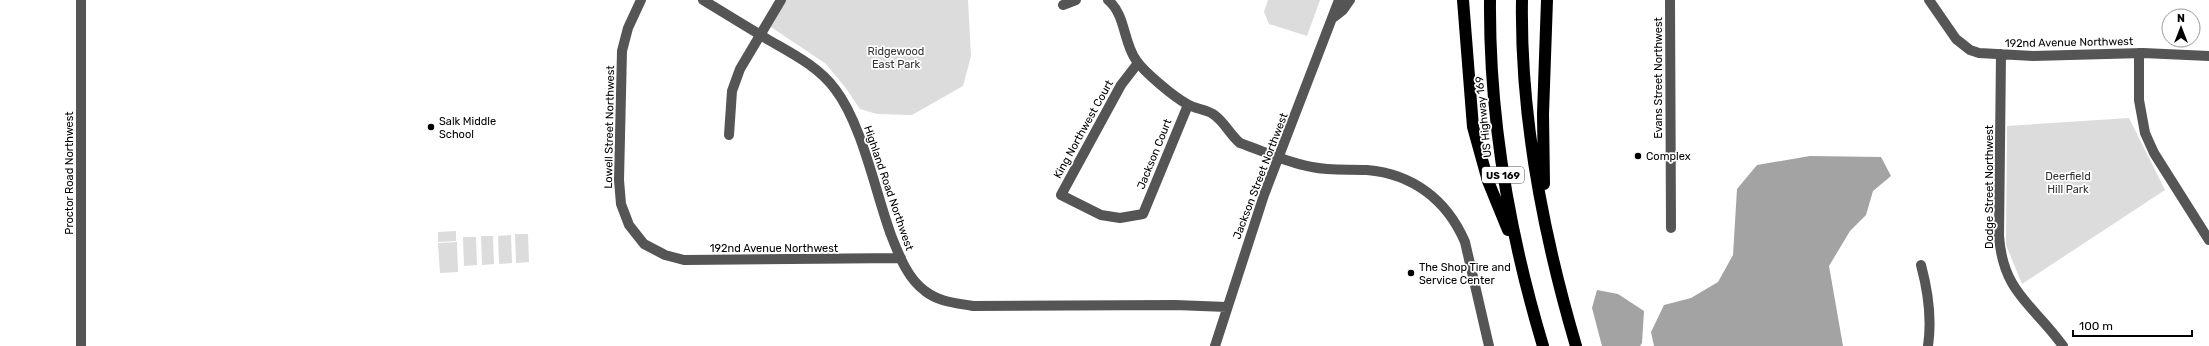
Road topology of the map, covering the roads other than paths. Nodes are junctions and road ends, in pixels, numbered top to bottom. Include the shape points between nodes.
1 (81, 0) edge
2 (641, 0) edge
3 (702, 0) edge
4 (781, 0) edge
5 (1076, 0) edge
6 (1108, 0) edge
7 (1339, 0) edge
8 (1350, 0) edge
9 (1463, 0) edge
10 (1490, 0) edge
11 (1547, 0) edge
12 (1670, 0) edge
13 (1929, 0) edge
14 (1522, 2) edge
15 (1063, 5) dead end
16 (1334, 17) junction
17 (760, 34) junction
18 (2139, 53) junction
19 (2001, 54) junction
20 (2209, 56) edge
21 (1138, 63) junction
22 (1188, 105) junction
23 (729, 135) dead end
24 (1284, 158) junction
25 (1144, 214) joint
26 (1671, 228) dead end
27 (2209, 240) edge
28 (650, 249) joint
29 (1550, 249) junction
30 (1518, 253) junction
31 (900, 258) junction
32 (1921, 265) dead end
33 (1227, 307) junction
34 (81, 346) edge
35 (1215, 346) edge
36 (1489, 346) edge
37 (1544, 346) edge
38 (1576, 346) edge
39 (1928, 346) edge
40 (2063, 346) edge

1 - 34 street, Proctor Road Northwest
2 - 28 street, Lowell Street Northwest via 628,28 622,51 619,180 621,204 629,225 635,235
3 - 17 street, Highland Road Northwest
4 - 17 street
5 - 15 street
6 - 21 street via 1118,11 1130,50
7 - 16 street, Jackson Street Northwest
8 - 16 street, Jackson Street Northwest
9 - 30 highway via 1473,127 1488,181
10 - 30 highway, US Highway 169 / US 169 via 1496,128
11 - 29 highway via 1543,178
12 - 26 street, Evans Street Northwest
13 - 19 street, 192nd Avenue Northwest via 1949,31 1963,46 1979,53
14 - 29 highway, US 169 via 1529,126
16 - 24 street, Jackson Street Northwest
17 - 23 street via 740,69 732,91
17 - 31 street, Highland Road Northwest via 825,77 843,100 856,128
18 - 19 street, 192nd Avenue Northwest via 2033,56
18 - 20 street, 192nd Avenue Northwest
18 - 27 street via 2139,100 2145,133 2158,160
19 - 40 street, Dodge Street Northwest via 1999,236 2003,262 2016,292
21 - 22 street
21 - 25 street, King Northwest Court via 1121,86 1061,196 1101,215 1120,218
22 - 24 street via 1212,113 1240,143
22 - 25 street, Jackson Court
24 - 33 street, Jackson Street Northwest via 1248,239
24 - 36 street via 1323,169 1366,170 1393,175 1419,186 1441,204 1459,228 1465,242
28 - 31 street, 192nd Avenue Northwest via 674,258 697,261
29 - 38 highway, US 169
30 - 37 highway, US Highway 169 / US 169
31 - 33 street, Highland Road Northwest via 909,274 926,292 936,298 960,304
32 - 39 street via 1929,308
33 - 35 street, Jackson Street Northwest

